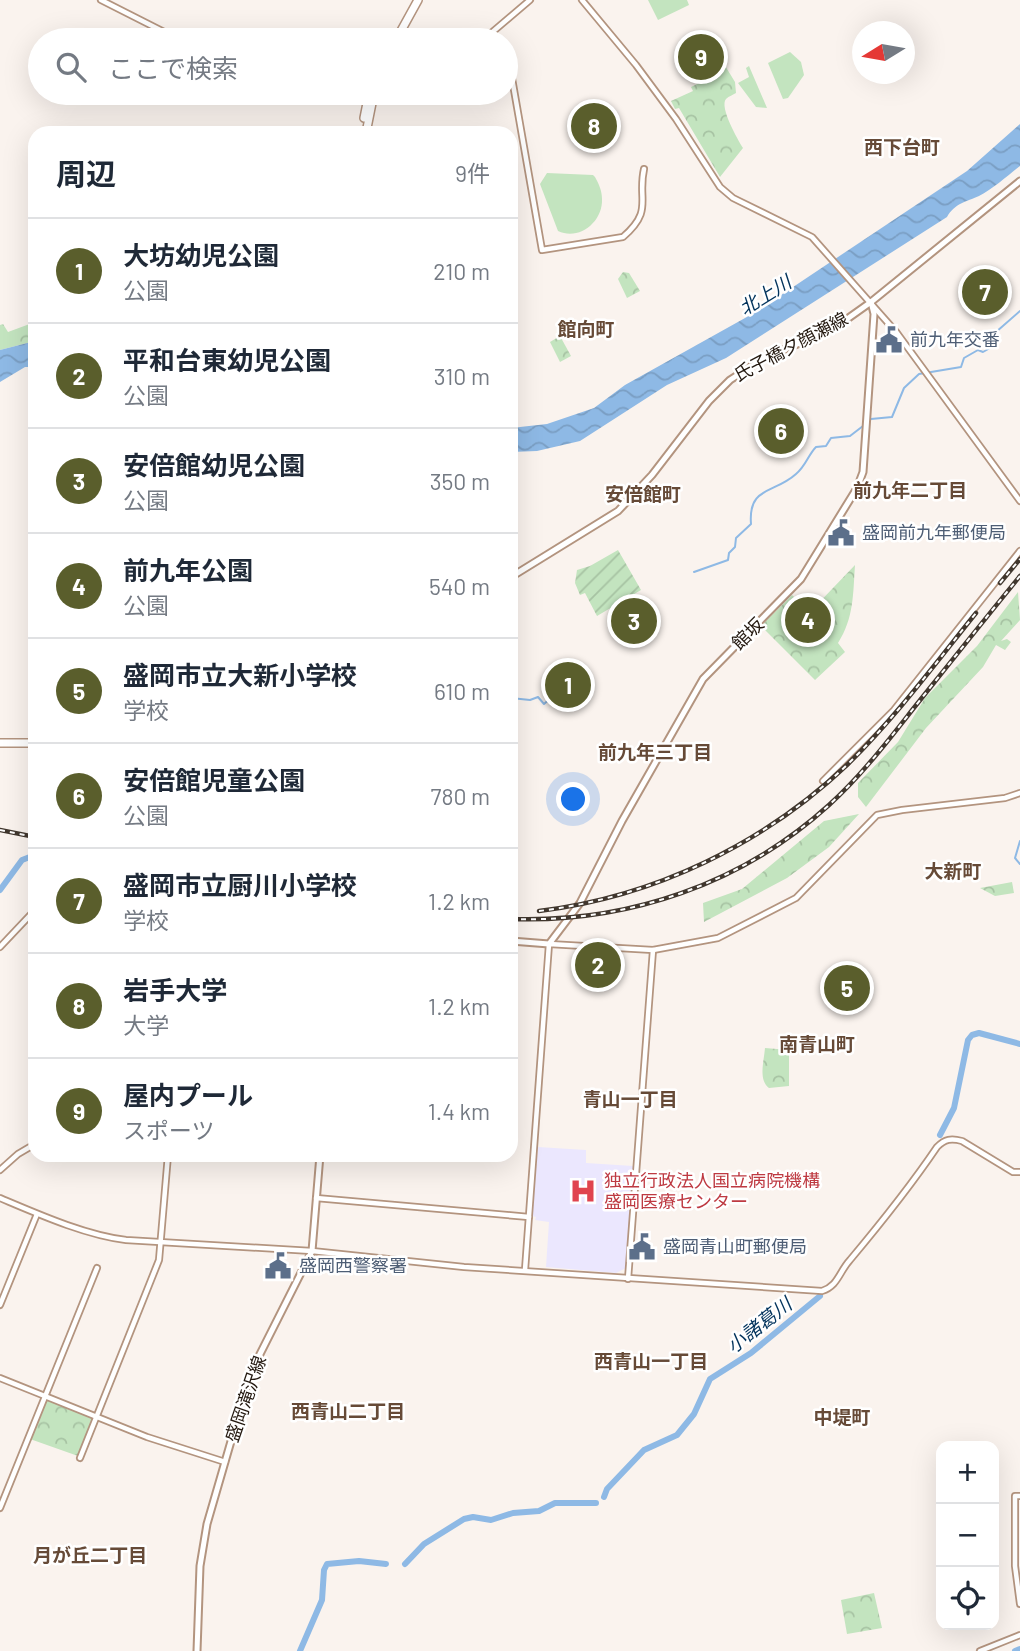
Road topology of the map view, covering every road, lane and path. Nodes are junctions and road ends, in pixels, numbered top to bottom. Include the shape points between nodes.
1 (101, 0) edge
2 (415, 0) edge
3 (530, 0) edge
4 (582, 0) edge
5 (156, 28) edge
6 (400, 28) edge
7 (498, 28) edge
8 (370, 105) edge
9 (517, 105) edge
10 (365, 126) edge
11 (644, 169) dead end
12 (1020, 181) edge
13 (871, 302) junction
14 (1020, 501) edge
15 (1020, 551) edge
16 (518, 573) edge
17 (28, 744) edge
18 (0, 745) edge
19 (823, 781) dead end
20 (1020, 793) edge
21 (28, 917) edge
22 (518, 942) edge
23 (549, 944) junction
24 (0, 947) edge
25 (653, 950) junction
26 (28, 1148) edge
27 (167, 1162) edge
28 (319, 1162) edge
29 (0, 1170) edge
30 (1020, 1172) edge
31 (0, 1198) edge
32 (316, 1198) junction
33 (37, 1214) junction
34 (529, 1217) junction
35 (161, 1244) junction
36 (312, 1251) junction
37 (97, 1268) dead end
38 (525, 1270) junction
39 (628, 1279) junction
40 (0, 1304) edge
41 (0, 1378) edge
42 (45, 1396) junction
43 (96, 1416) junction
44 (80, 1458) dead end
45 (225, 1462) junction
46 (1020, 1496) edge
47 (0, 1508) edge
48 (1020, 1605) edge
49 (1020, 1635) edge
50 (197, 1651) edge
51 (980, 1651) edge

1 - 5 street
2 - 6 highway
3 - 7 street
4 - 13 street via 676,119 719,187 812,237
8 - 10 highway
9 - 11 street via 542,250 623,237 645,207
12 - 13 main road, 氏子橋夕顔瀬線
13 - 14 street
13 - 16 main road, 氏子橋夕顔瀬線 via 833,329 764,358 730,380 618,510
13 - 23 main road, 館坂 via 867,423 857,488 801,579 703,679 580,903
15 - 19 street via 894,709
17 - 18 highway
20 - 25 street via 877,815 796,898 718,938
21 - 24 street
22 - 23 main road
23 - 25 street
23 - 34 street
25 - 39 street
26 - 29 street
27 - 35 street
28 - 32 main road, 盛岡滝沢線
30 - 39 street via 962,1141 943,1141 836,1282 824,1291
31 - 33 street
32 - 34 street
32 - 36 main road, 盛岡滝沢線
33 - 35 street via 112,1238
33 - 40 street
34 - 38 street
35 - 36 street
35 - 43 street
36 - 38 street
36 - 45 main road, 盛岡滝沢線 via 257,1361
37 - 42 street
38 - 39 street
41 - 42 street
42 - 43 street
42 - 47 street
43 - 44 street
43 - 45 street
45 - 50 main road, 盛岡滝沢線 via 203,1544
46 - 48 street via 1015,1496 1015,1566
49 - 51 street

